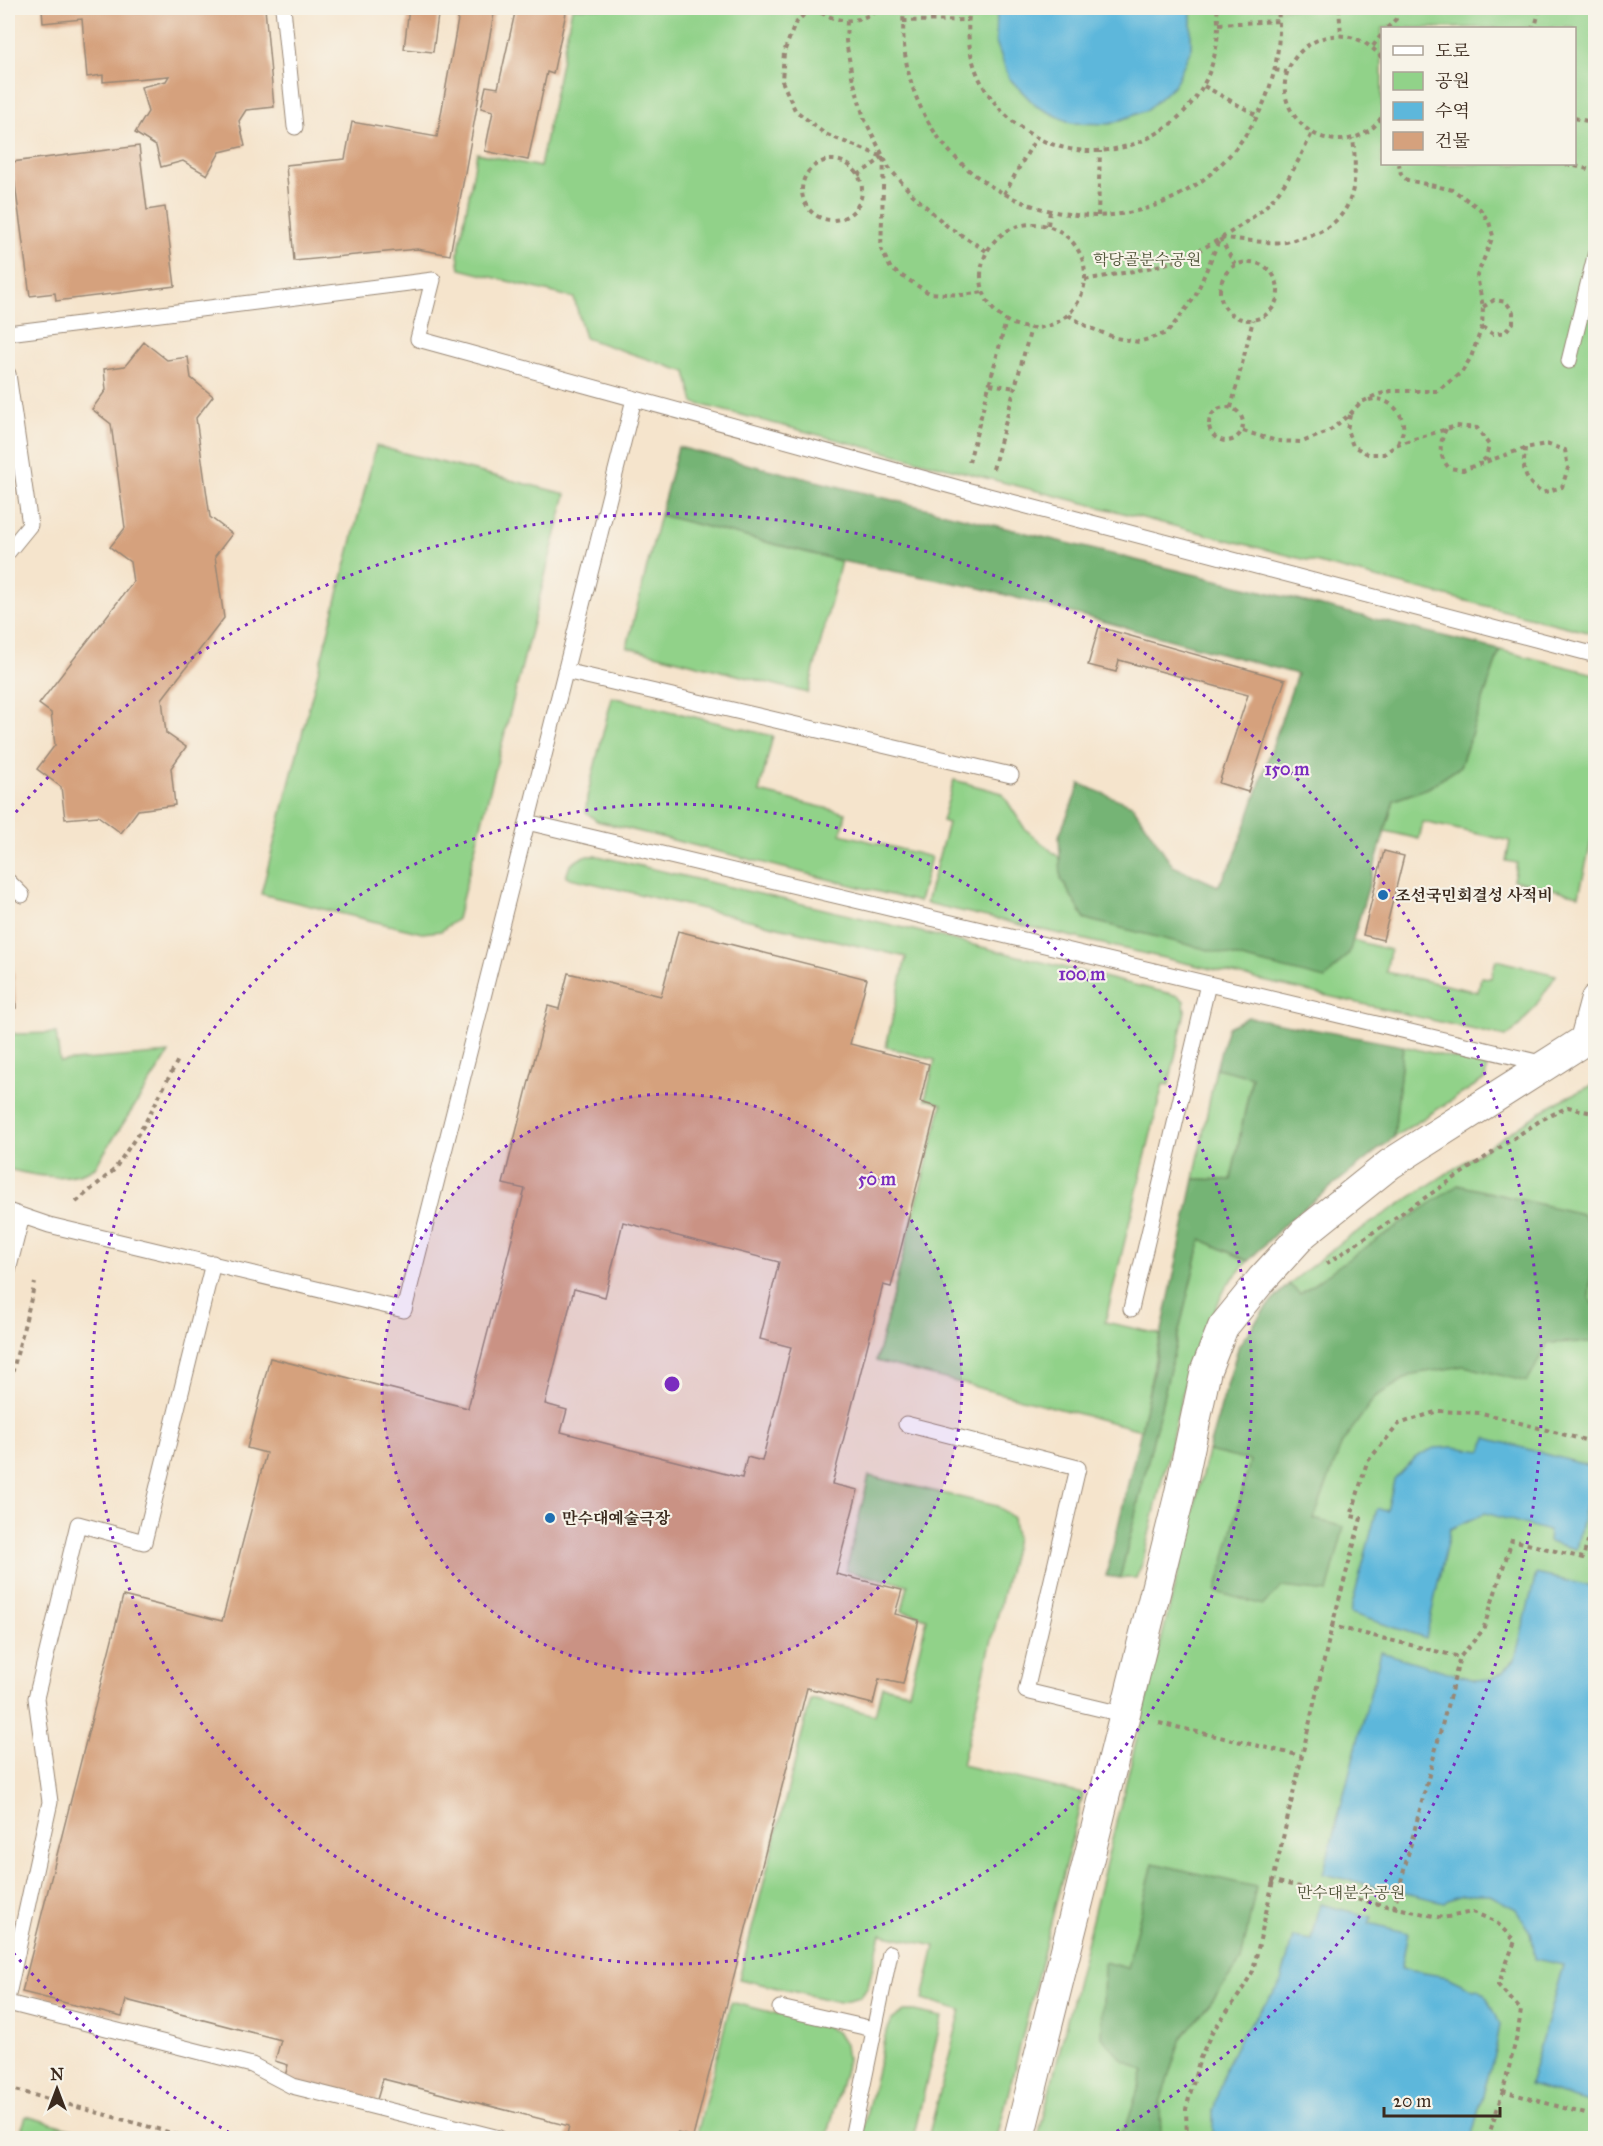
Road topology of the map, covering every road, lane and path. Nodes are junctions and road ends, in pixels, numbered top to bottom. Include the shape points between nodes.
1 (283, 8) edge
2 (811, 8) edge
3 (881, 8) edge
4 (904, 8) edge
5 (970, 8) edge
6 (1217, 8) edge
7 (1278, 8) edge
8 (1338, 8) edge
9 (1397, 8) edge
10 (1540, 8) edge
11 (968, 20) junction
12 (848, 21) junction
13 (903, 21) junction
14 (1280, 21) junction
15 (1219, 24) junction
16 (1389, 27) edge
17 (1535, 27) edge
18 (1341, 35) junction
19 (1381, 36) edge
20 (1372, 46) junction
21 (1381, 56) edge
22 (1275, 70) junction
23 (1287, 72) junction
24 (1204, 86) junction
25 (1258, 116) junction
26 (1381, 117) edge
27 (1576, 118) edge
28 (1596, 123) edge
29 (295, 127) dead end
30 (1312, 133) junction
31 (1353, 137) junction
32 (1036, 138) junction
33 (1100, 152) junction
34 (884, 157) junction
35 (1399, 165) edge
36 (1570, 165) edge
37 (1596, 171) edge
38 (858, 175) junction
39 (1004, 194) junction
40 (1050, 211) junction
41 (1098, 216) junction
42 (1048, 225) junction
43 (1220, 238) junction
44 (988, 252) junction
45 (1596, 252) edge
46 (1235, 265) junction
47 (1085, 280) junction
48 (984, 292) junction
49 (1484, 307) junction
50 (1068, 315) junction
51 (1253, 320) junction
52 (1006, 321) junction
53 (1482, 327) junction
54 (1031, 328) junction
55 (8, 333) edge
56 (1569, 361) dead end
57 (8, 374) edge
58 (990, 384) junction
59 (1015, 388) junction
60 (634, 399) junction
61 (1359, 403) junction
62 (1232, 408) junction
63 (1350, 414) junction
64 (1446, 429) junction
65 (1243, 431) junction
66 (1398, 444) junction
67 (1525, 448) junction
68 (1475, 467) junction
69 (962, 489) junction
70 (987, 495) junction
71 (8, 552) edge
72 (1596, 655) edge
73 (565, 671) junction
74 (1011, 775) dead end
75 (527, 822) junction
76 (8, 881) edge
77 (22, 896) dead end
78 (1208, 984) junction
79 (1596, 999) edge
80 (1590, 1041) edge
81 (1547, 1065) junction
82 (1596, 1114) edge
83 (15, 1214) edge
84 (213, 1263) junction
85 (1319, 1269) dead end
86 (8, 1271) edge
87 (1131, 1309) dead end
88 (906, 1424) dead end
89 (1596, 1443) edge
90 (1596, 1512) edge
91 (1594, 1528) edge
92 (1332, 1626) junction
93 (1460, 1657) junction
94 (1161, 1712) dead end
95 (1126, 1715) junction
96 (1302, 1756) junction
97 (1273, 1881) junction
98 (1394, 1908) junction
99 (890, 1953) dead end
100 (8, 1995) edge
101 (8, 2003) edge
102 (780, 2007) dead end
103 (873, 2029) junction
104 (8, 2088) edge
105 (1503, 2091) junction
106 (1596, 2117) edge
107 (190, 2139) edge
108 (499, 2139) edge
109 (852, 2139) edge
110 (1018, 2139) edge
111 (1187, 2139) edge
112 (1488, 2139) edge

1 - 29 lane
2 - 12 path
2 - 34 path via 795,24 784,52 782,81 795,110 825,134
3 - 12 path via 868,17
4 - 13 path
5 - 11 path
6 - 15 path
7 - 14 path
8 - 18 path
9 - 16 path via 1396,19
10 - 17 path
11 - 13 path
11 - 32 path via 974,67 984,89 1004,114
12 - 34 path via 846,41 852,76 864,118
13 - 39 path via 907,68 923,112 949,151
14 - 15 path
14 - 22 path
15 - 24 path via 1215,56
18 - 20 path via 1354,36
18 - 23 path via 1313,40 1297,53
19 - 20 path
20 - 21 path
22 - 23 path
22 - 25 path
23 - 30 path via 1285,92 1291,112
24 - 25 path
24 - 33 path via 1178,119 1161,132 1121,149
25 - 41 path via 1230,156 1191,187 1147,207
26 - 31 path via 1364,135
27 - 28 path
30 - 31 path via 1322,139 1343,141
30 - 43 path via 1293,171 1268,204
31 - 43 path via 1356,164 1352,196 1337,222 1315,234 1286,242
32 - 33 path via 1078,151
32 - 39 path
33 - 41 path
34 - 38 path
34 - 44 path via 911,193 947,226
34 - 48 path via 881,249 891,269 929,293
35 - 49 path via 1407,180 1453,190 1480,209 1488,222 1492,236 1478,276
36 - 37 path
38 - 38 path via 839,161 816,164 802,183 805,206 824,220 848,216 861,198
39 - 40 path
40 - 41 path
40 - 42 path
42 - 44 path via 1027,224 1008,230 992,243
42 - 47 path via 1066,235 1080,251
43 - 46 path
43 - 47 path via 1177,260
43 - 50 path via 1195,297 1167,333 1139,342 1116,338
44 - 48 path via 982,262
45 - 56 lane
46 - 51 path via 1221,283 1223,305 1231,314
46 - 51 path via 1257,263 1275,276 1277,299 1272,309
47 - 50 path via 1084,291
48 - 52 path via 987,302
49 - 53 path
49 - 53 path via 1494,300 1506,302 1513,312 1513,323 1505,332 1492,334
50 - 54 path via 1059,323
51 - 62 path
52 - 54 path
52 - 58 path
53 - 61 path via 1472,357 1462,372 1437,391 1391,391
54 - 59 path
55 - 60 lane via 433,280 418,339
57 - 71 lane via 30,525
58 - 59 path
58 - 69 path
59 - 70 path
60 - 69 lane
60 - 73 lane
61 - 63 path
61 - 66 path via 1375,399 1390,403 1401,414 1403,429
62 - 65 path via 1242,417
62 - 65 path via 1218,408 1209,418 1210,432 1220,441 1233,440
63 - 65 path via 1328,432 1302,442 1277,441
63 - 66 path via 1347,430 1353,446 1368,454 1384,454
64 - 66 path
64 - 68 path via 1440,441 1441,458 1449,468
64 - 68 path via 1478,428 1488,445 1486,458
67 - 67 path via 1546,444 1565,450 1568,468 1562,487 1542,493 1529,484 1524,470
67 - 68 path
69 - 70 lane
70 - 72 lane
73 - 74 lane
73 - 75 lane
75 - 78 lane
75 - 84 lane via 404,1310
76 - 77 lane
78 - 81 lane
78 - 87 lane
79 - 80 street
80 - 81 street
81 - 95 street via 1390,1164 1304,1233 1223,1327 1206,1370
82 - 85 path via 1568,1107 1541,1120
83 - 84 lane
83 - 86 lane
84 - 100 lane via 144,1542 78,1524 36,1698 50,1802
88 - 95 lane via 1078,1468 1026,1691
89 - 92 path via 1482,1413 1438,1411 1399,1424 1366,1462 1351,1516 1360,1518
90 - 91 path
91 - 93 path via 1583,1558 1512,1540 1483,1630
92 - 93 path
92 - 96 path
93 - 98 path
94 - 96 path via 1158,1723
95 - 110 street
96 - 97 path
97 - 98 path
97 - 111 path via 1253,1971 1212,2032 1200,2058 1186,2109
98 - 105 path via 1443,1918 1472,1912 1495,1921 1515,1941 1498,1985 1521,2010
99 - 103 lane
101 - 108 lane via 252,2065 292,2086
102 - 103 lane
103 - 109 lane
104 - 107 path
105 - 106 path
105 - 112 path

